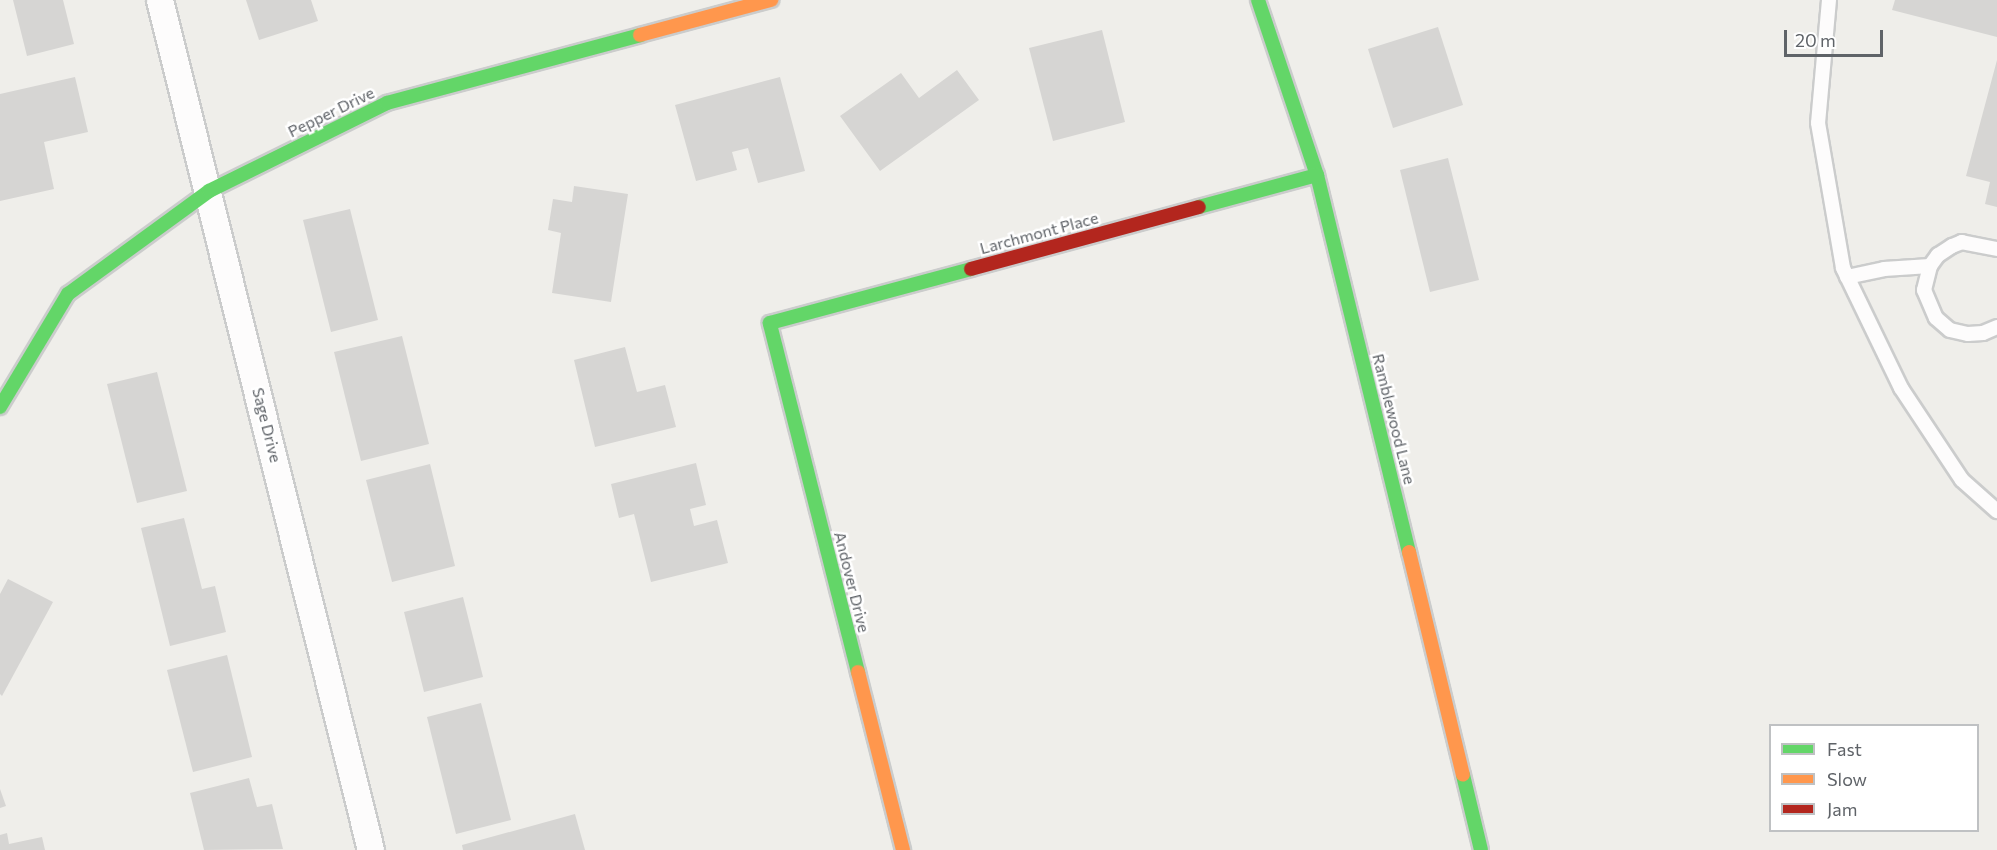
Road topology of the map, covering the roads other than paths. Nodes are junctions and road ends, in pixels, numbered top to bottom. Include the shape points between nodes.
1 (160, 0) edge
2 (771, 0) edge
3 (1258, 0) edge
4 (1829, 0) edge
5 (1317, 175) junction
6 (209, 191) junction
7 (1997, 249) edge
8 (1930, 266) junction
9 (1847, 277) junction
10 (770, 323) joint
11 (1997, 327) edge
12 (0, 407) edge
13 (1997, 512) edge
14 (371, 850) edge
15 (903, 850) edge
16 (1482, 850) edge

1 - 6 street, Sage Drive
2 - 6 street, Pepper Drive via 387,103
3 - 5 street, Ramblewood Lane
4 - 9 lane via 1818,123
5 - 10 street, Larchmont Place
5 - 16 street, Ramblewood Lane
6 - 12 street, Pepper Drive via 68,294
6 - 14 street, Sage Drive
7 - 8 lane via 1962,242 1938,255
8 - 9 lane via 1884,269
8 - 11 lane via 1924,290 1936,318 1950,330 1968,334
9 - 13 lane via 1901,388 1962,480
10 - 15 street, Andover Drive

